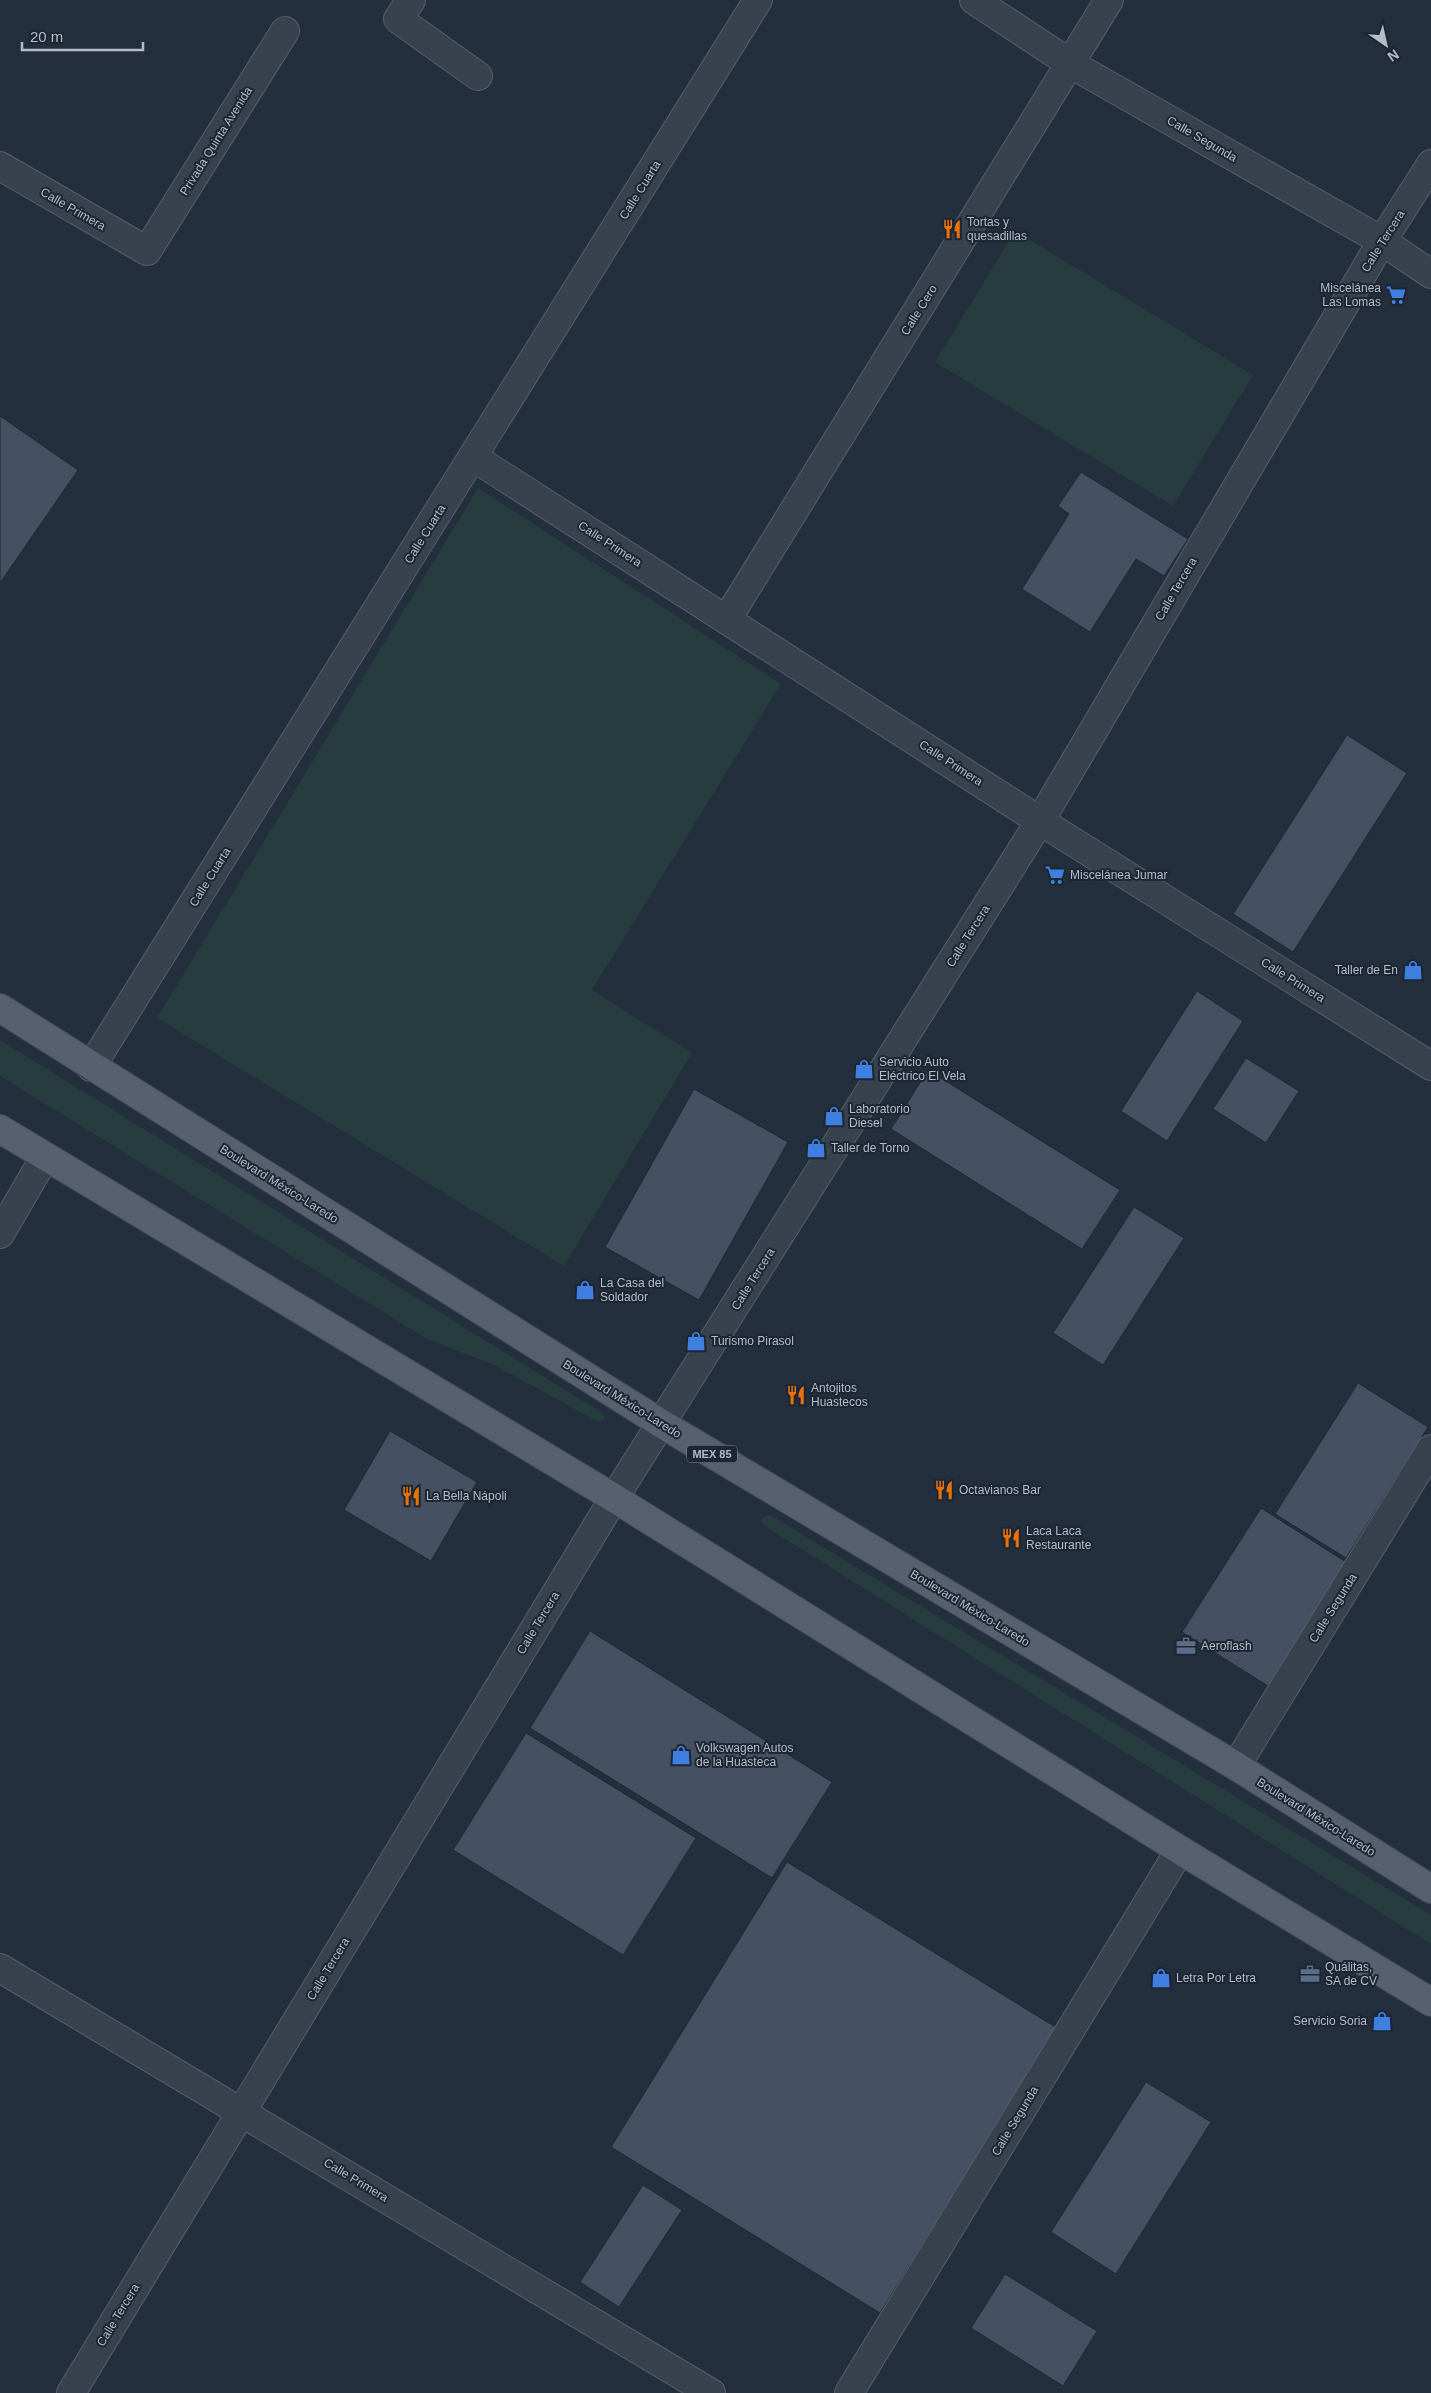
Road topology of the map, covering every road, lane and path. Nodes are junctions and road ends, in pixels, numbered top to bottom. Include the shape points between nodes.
1 (758, 0) edge
2 (974, 0) edge
3 (1109, 0) edge
4 (405, 10) edge
5 (285, 31) dead end
6 (1071, 64) junction
7 (478, 76) dead end
8 (1431, 164) edge
9 (0, 166) edge
10 (1382, 241) junction
11 (147, 251) joint
12 (1431, 274) edge
13 (473, 457) junction
14 (727, 619) junction
15 (1040, 821) junction
16 (0, 1008) edge
17 (1431, 1066) edge
18 (91, 1067) junction
19 (0, 1129) edge
20 (44, 1157) junction
21 (0, 1234) edge
22 (662, 1424) junction
23 (1431, 1449) edge
24 (614, 1498) junction
25 (1236, 1766) junction
26 (1180, 1850) junction
27 (1431, 1889) edge
28 (0, 1968) edge
29 (1431, 2002) edge
30 (242, 2112) junction
31 (71, 2393) edge
32 (711, 2393) edge
33 (849, 2393) edge

1 - 13 street, Calle Cuarta
2 - 6 street, Calle Segunda
3 - 6 street, Calle Cero
4 - 7 street
5 - 11 street, Privada Quinta Avenida
6 - 10 street, Calle Segunda
6 - 14 street, Calle Cero
8 - 10 street, Calle Tercera
9 - 11 street, Calle Primera
10 - 12 street, Calle Segunda
10 - 15 street, Calle Tercera
13 - 14 street, Calle Primera
13 - 18 street, Calle Cuarta
14 - 15 street, Calle Primera
15 - 17 street, Calle Primera
15 - 22 street, Calle Tercera
16 - 18 main road, Boulevard México-Laredo / MEX 85
18 - 22 main road, Boulevard México-Laredo / MEX 85
19 - 20 main road
20 - 21 street
20 - 24 main road
22 - 24 street, Calle Tercera
22 - 25 main road, Boulevard México-Laredo / MEX 85
23 - 25 street, Calle Segunda
24 - 26 main road
24 - 30 street, Calle Tercera
25 - 27 main road, Boulevard México-Laredo / MEX 85
26 - 29 main road
26 - 33 street, Calle Segunda
28 - 30 street, Calle Primera
30 - 31 street, Calle Tercera
30 - 32 street, Calle Primera

